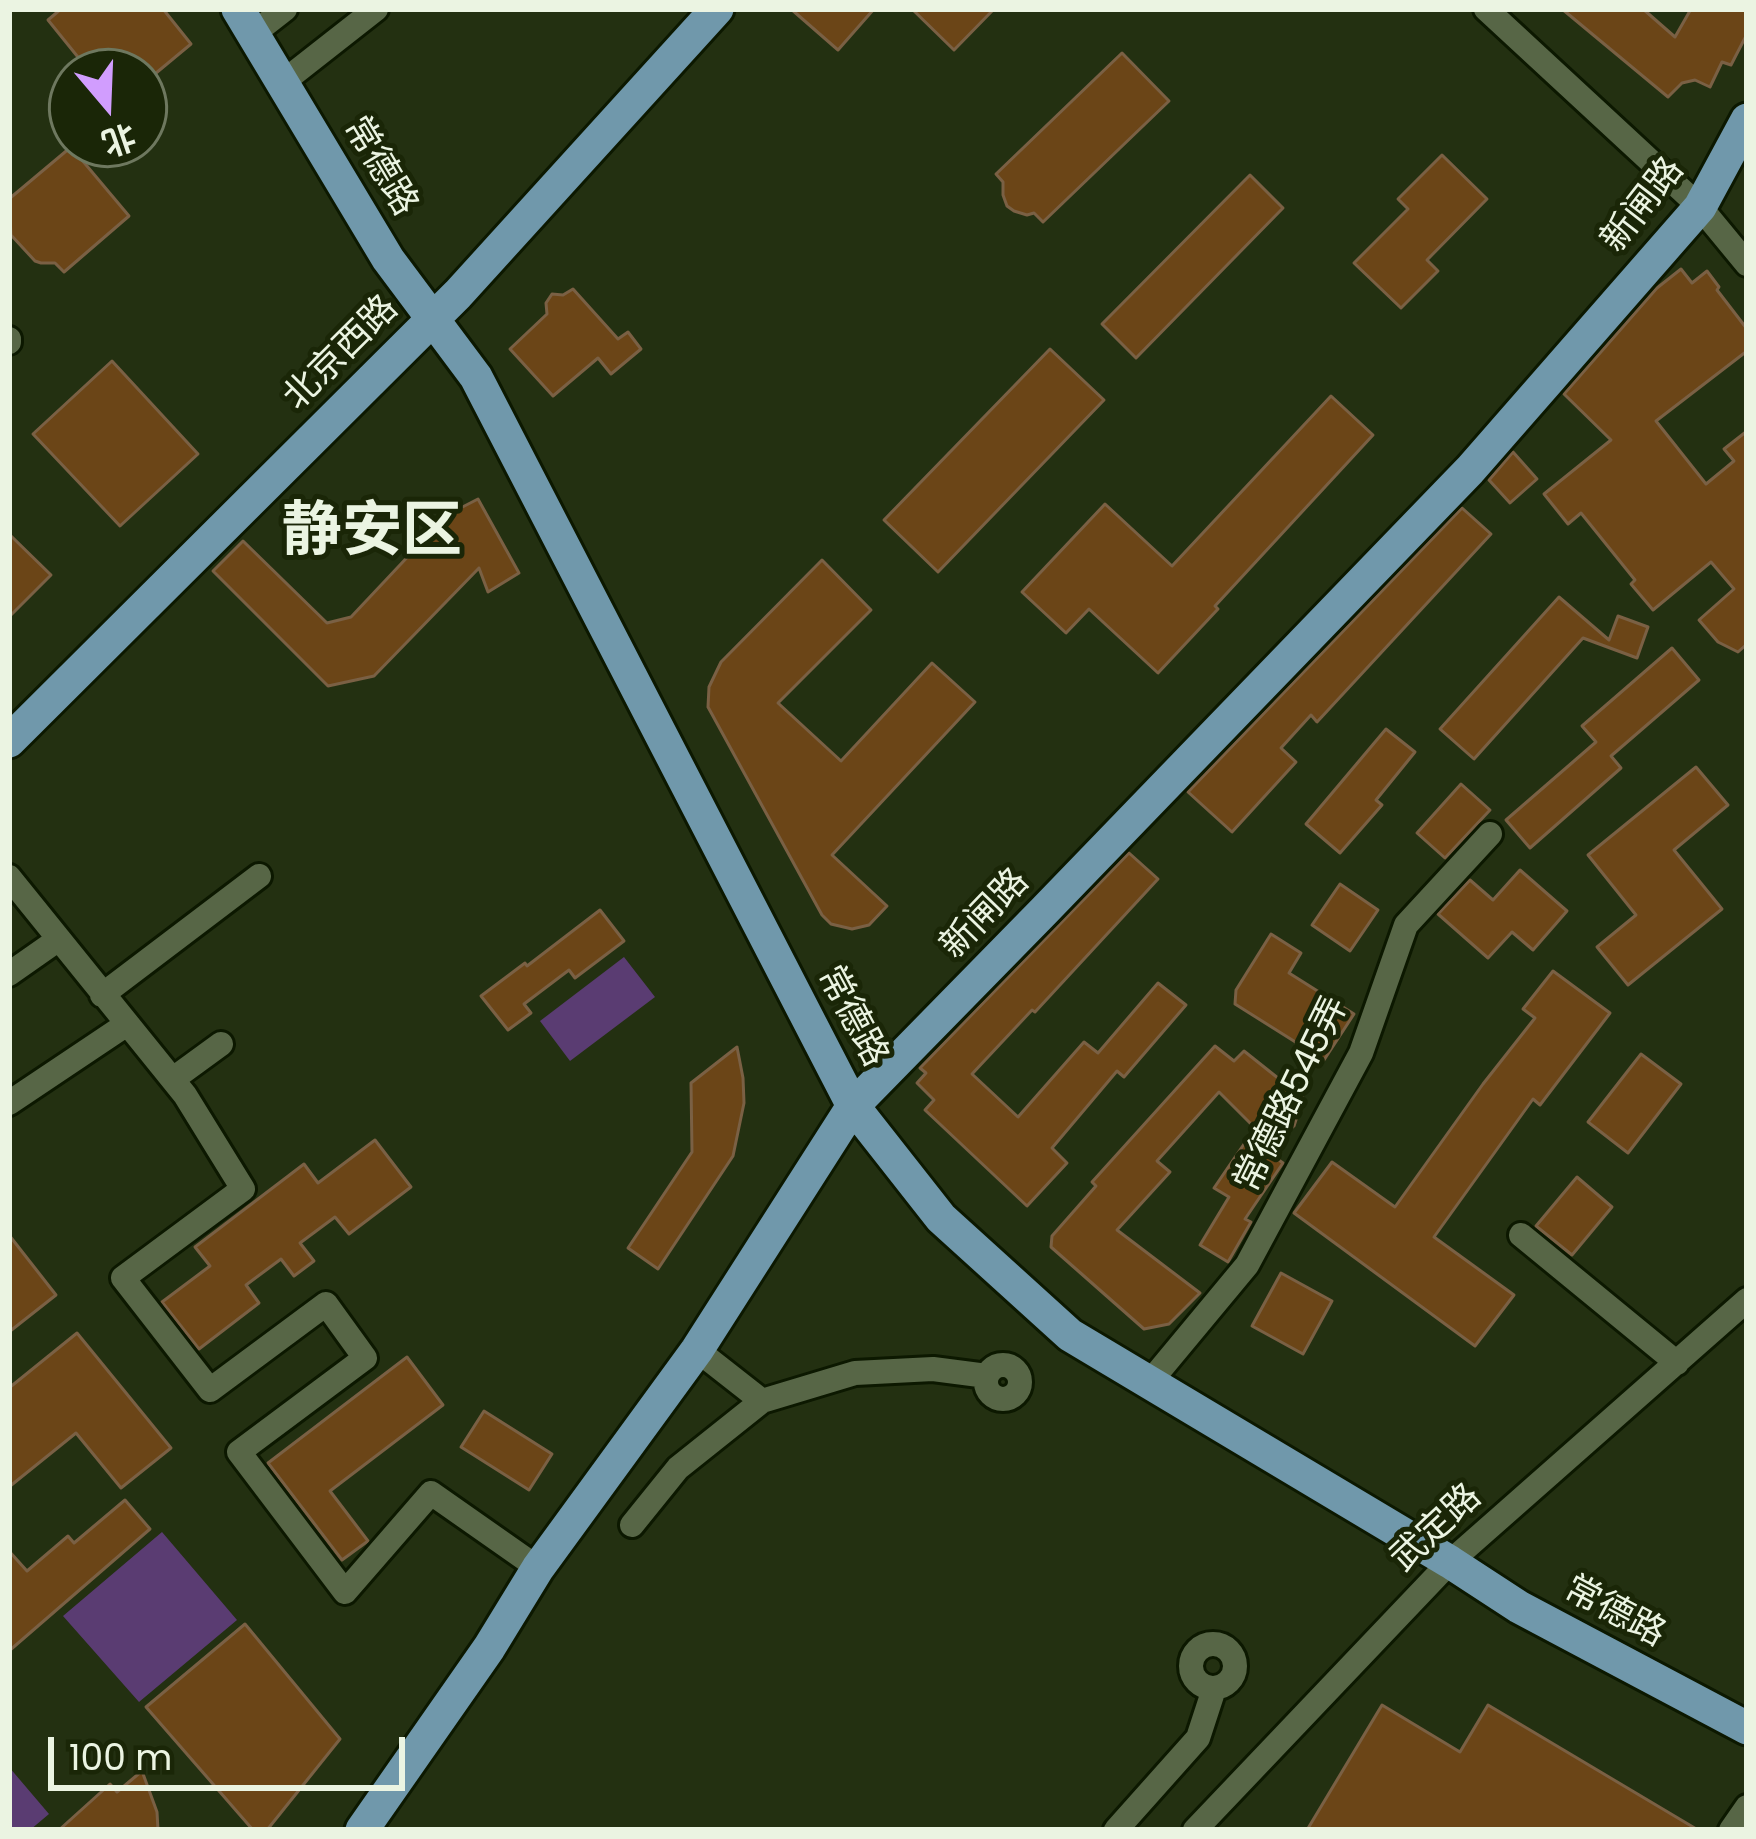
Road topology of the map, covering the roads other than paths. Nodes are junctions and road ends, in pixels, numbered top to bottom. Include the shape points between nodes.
1 (286, 9) edge
2 (376, 9) edge
3 (717, 9) edge
4 (1486, 9) edge
5 (245, 21) edge
6 (283, 82) junction
7 (1747, 120) edge
8 (1700, 207) junction
9 (1747, 264) edge
10 (433, 319) junction
11 (9, 741) edge
12 (1490, 834) dead end
13 (259, 876) dead end
14 (9, 877) edge
15 (59, 939) junction
16 (9, 974) edge
17 (102, 995) junction
18 (128, 1024) junction
19 (221, 1044) dead end
20 (179, 1087) junction
21 (9, 1103) edge
22 (853, 1106) junction
23 (1521, 1235) dead end
24 (1747, 1300) edge
25 (697, 1350) junction
26 (1677, 1363) junction
27 (987, 1376) dead end
28 (1149, 1383) junction
29 (762, 1402) junction
30 (632, 1525) dead end
31 (1450, 1562) junction
32 (538, 1568) junction
33 (1214, 1688) dead end
34 (1747, 1728) edge
35 (1747, 1807) edge
36 (362, 1830) edge
37 (1116, 1830) edge
38 (1195, 1830) edge
39 (1732, 1830) edge

1 - 5 street
2 - 6 street
3 - 10 main road, 北京西路
4 - 8 street
5 - 6 main road, 常德路
6 - 10 main road, 常德路
7 - 8 main road, 新闸路
8 - 9 street
8 - 22 main road, 新闸路 via 1469,470
10 - 11 main road, 北京西路
10 - 22 main road, 常德路 via 476,377
12 - 28 street, 常德路545弄 via 1406,925 1361,1053 1247,1265
13 - 17 street
14 - 15 street
15 - 16 street
15 - 17 street
17 - 18 street
18 - 20 street
18 - 21 street
19 - 20 street
20 - 32 street via 243,1189 123,1278 210,1390 326,1304 365,1358 239,1452 345,1592 431,1493
22 - 25 main road, 新闸路
22 - 28 main road, 常德路 via 940,1218 1070,1335
23 - 26 street
24 - 26 street, 武定路
25 - 29 street
25 - 32 main road, 新闸路
26 - 31 street, 武定路
27 - 29 street via 855,1373
28 - 31 main road, 常德路
29 - 30 street via 678,1468
31 - 34 main road, 常德路
31 - 38 street, 武定路
32 - 36 main road, 新闸路
33 - 37 street via 1198,1738
35 - 39 street

